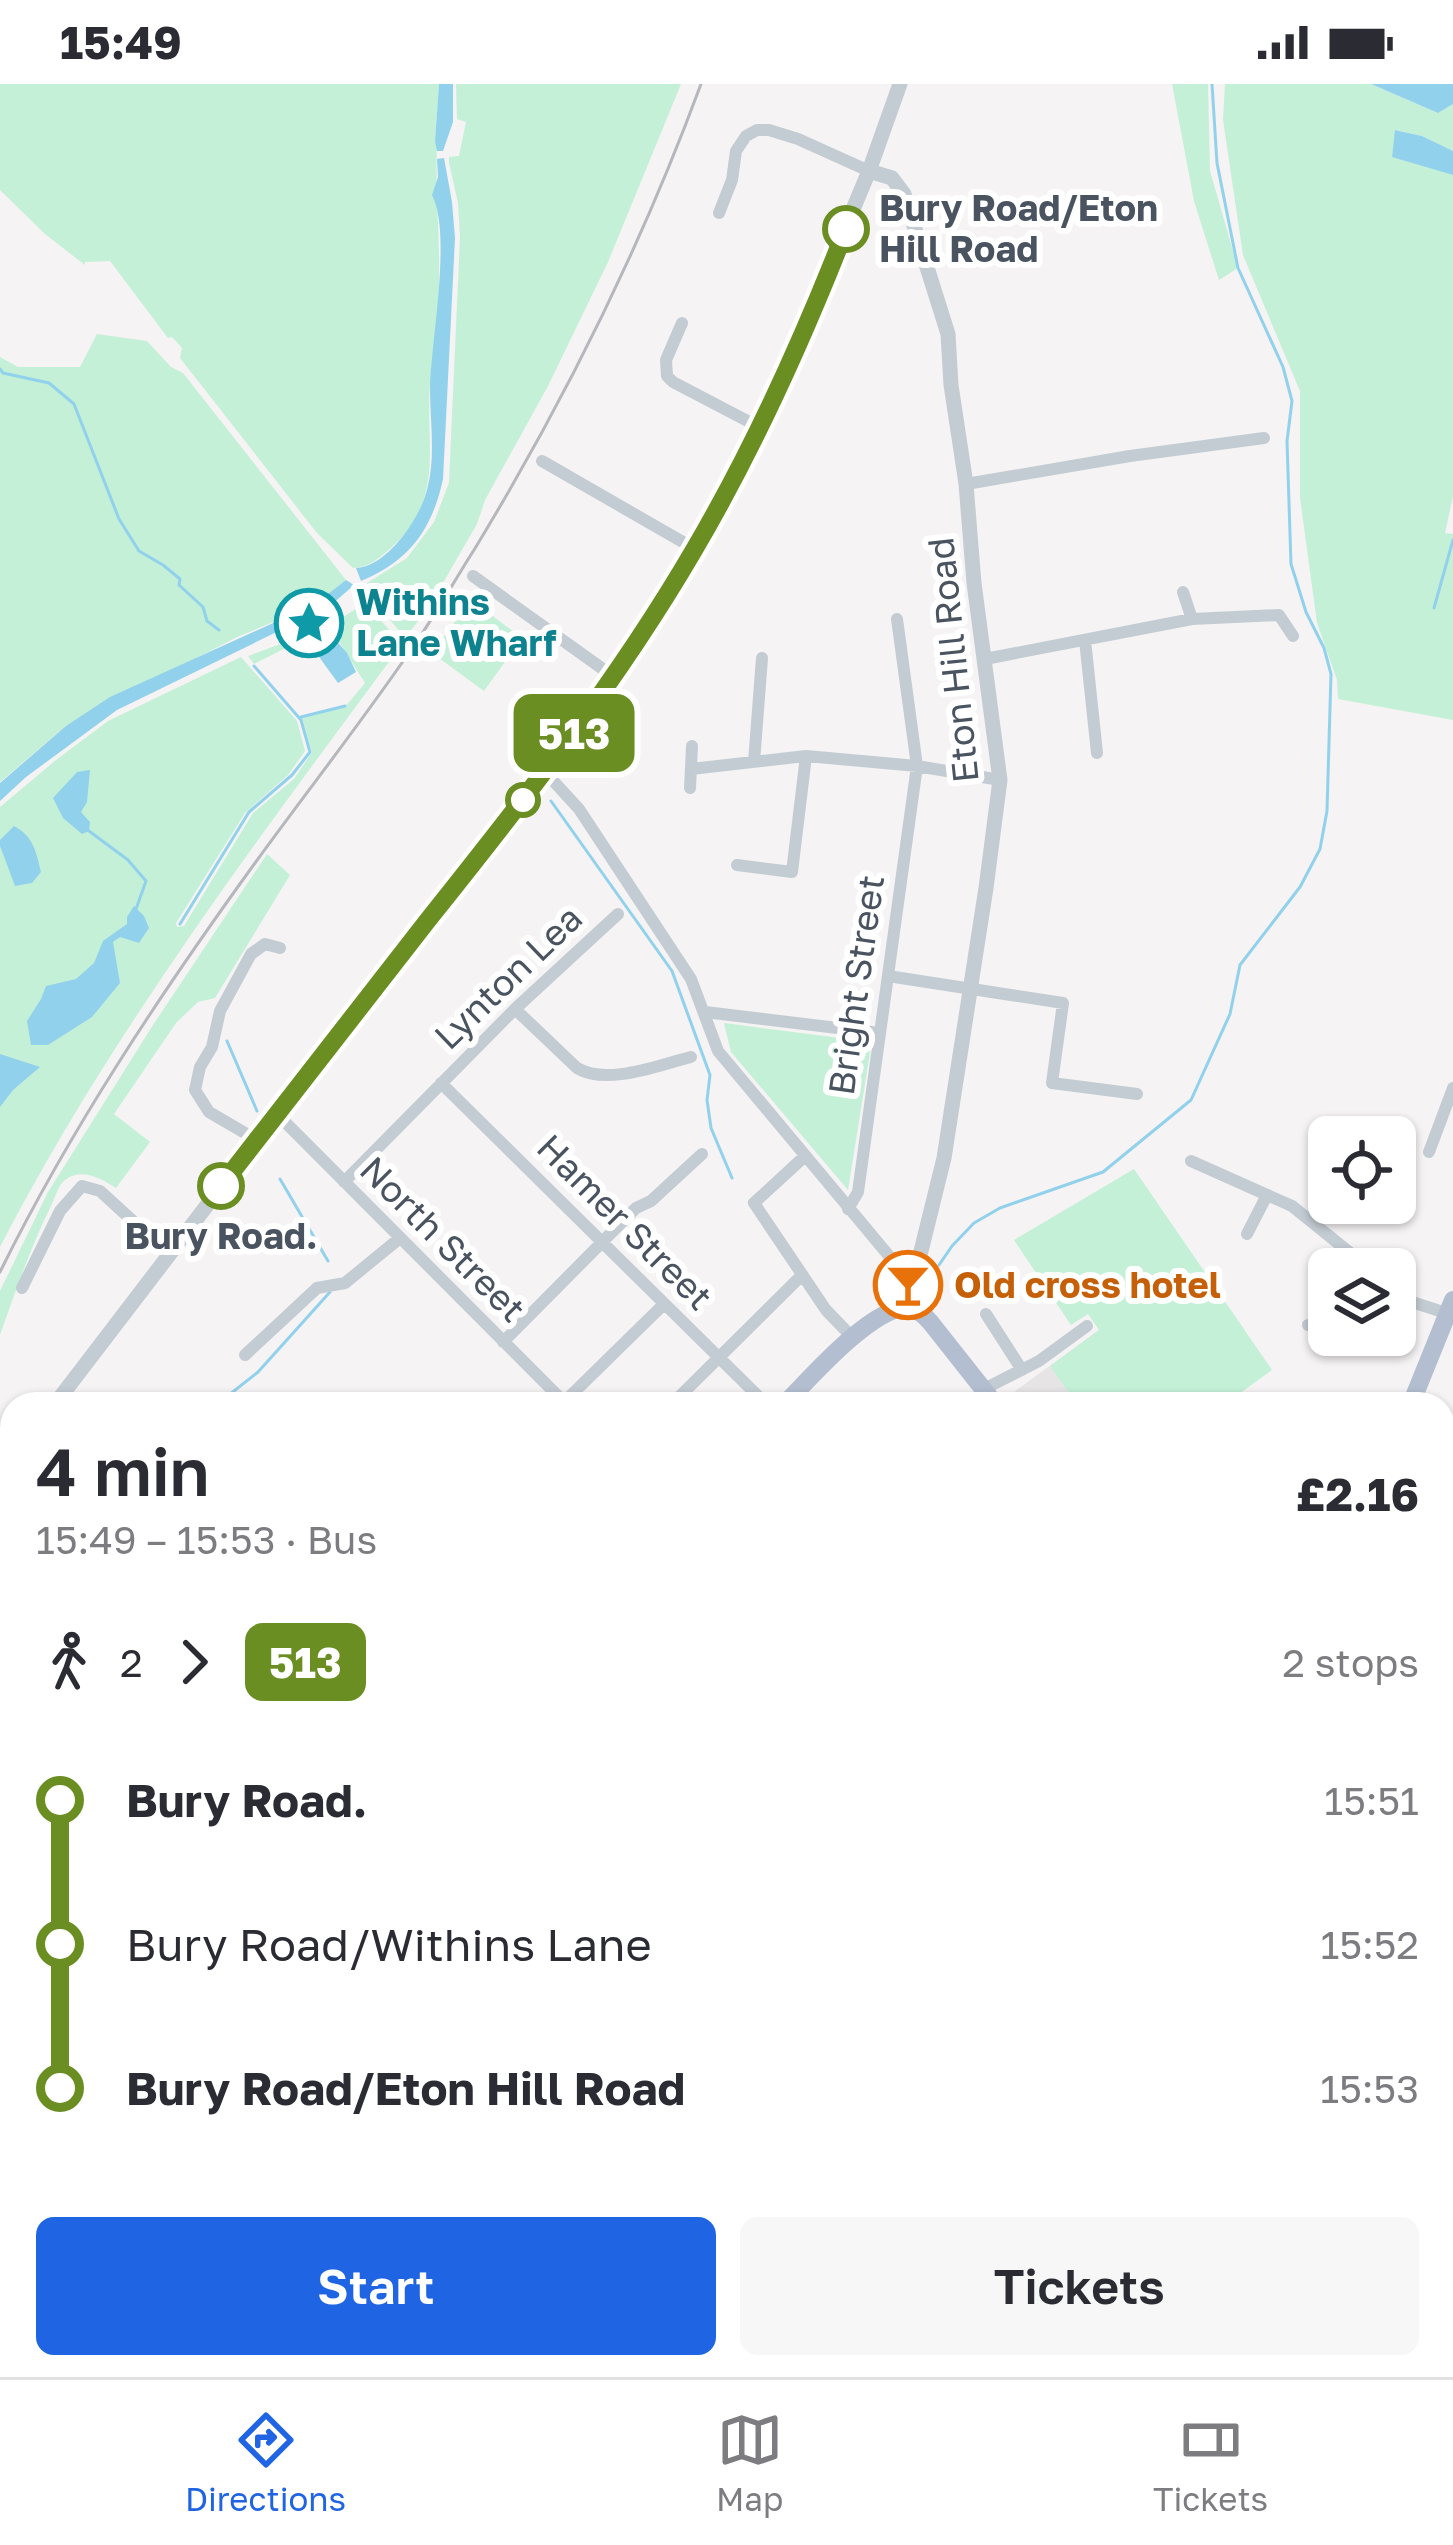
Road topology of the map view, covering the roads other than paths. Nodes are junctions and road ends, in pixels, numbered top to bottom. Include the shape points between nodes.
1 (900, 84) edge
2 (869, 171) junction
3 (719, 213) dead end
4 (682, 323) dead end
5 (759, 427) junction
6 (1264, 438) dead end
7 (542, 460) dead end
8 (966, 484) junction
9 (695, 549) junction
10 (473, 576) dead end
11 (1183, 592) dead end
12 (897, 619) dead end
13 (1192, 619) junction
14 (1293, 636) dead end
15 (1085, 640) junction
16 (762, 658) dead end
17 (986, 659) junction
18 (614, 677) junction
19 (692, 746) dead end
20 (1097, 753) dead end
21 (806, 757) junction
22 (754, 762) junction
23 (916, 766) junction
24 (691, 769) junction
25 (545, 772) junction
26 (1000, 780) junction
27 (690, 788) dead end
28 (737, 865) dead end
29 (618, 914) dead end
30 (280, 948) dead end
31 (888, 976) junction
32 (971, 989) junction
33 (515, 1009) junction
34 (705, 1012) junction
35 (879, 1034) junction
36 (691, 1057) dead end
37 (441, 1083) junction
38 (1453, 1088) edge
39 (1137, 1094) dead end
40 (278, 1115) junction
41 (256, 1140) junction
42 (1429, 1152) dead end
43 (702, 1154) dead end
44 (804, 1157) junction
45 (1190, 1161) dead end
46 (344, 1182) junction
47 (1267, 1195) junction
48 (848, 1209) junction
49 (1246, 1234) dead end
50 (400, 1238) junction
51 (602, 1240) junction
52 (1344, 1248) edge
53 (169, 1255) junction
54 (801, 1276) junction
55 (913, 1278) junction
56 (22, 1288) dead end
57 (1416, 1302) edge
58 (664, 1305) junction
59 (1449, 1306) edge
60 (907, 1308) junction
61 (986, 1314) dead end
62 (1087, 1326) dead end
63 (852, 1337) junction
64 (503, 1342) junction
65 (245, 1355) dead end
66 (718, 1357) junction
67 (1022, 1370) junction
68 (64, 1392) edge
69 (553, 1392) edge
70 (575, 1392) edge
71 (684, 1392) edge
72 (754, 1392) edge
73 (797, 1392) edge
74 (987, 1392) edge
75 (995, 1392) edge
76 (1416, 1392) edge

1 - 2 street
2 - 3 street via 758,130 736,151
2 - 5 street
2 - 8 street, Eton Hill Road via 898,182 926,258 948,334
4 - 5 street via 667,376
5 - 9 street
6 - 8 street
7 - 9 street
8 - 17 street, Eton Hill Road
9 - 18 street
10 - 18 street
11 - 13 street
12 - 23 street, Bright Street
13 - 14 street via 1279,615
13 - 15 street
15 - 17 street
15 - 20 street
16 - 22 street
17 - 26 street, Eton Hill Road
18 - 25 street
19 - 24 street
21 - 22 street
21 - 23 street
21 - 28 street via 791,872
22 - 24 street
23 - 26 street
23 - 31 street, Bright Street
24 - 27 street
25 - 34 street via 579,809
25 - 40 street
26 - 32 street, Eton Hill Road
29 - 33 street, Lynton Lea
30 - 41 street via 265,944 251,953 220,1011 195,1090 208,1112
31 - 32 street
31 - 35 street, Bright Street
32 - 39 street via 1064,1003 1052,1083
32 - 55 street, Eton Hill Road via 944,1158
33 - 36 street via 589,1074
33 - 37 street, Lynton Lea
34 - 35 street
34 - 44 street via 718,1052
35 - 48 street, Bright Street via 858,1192
37 - 46 street, Lynton Lea
37 - 51 street, Hamer Street
38 - 42 street
40 - 41 street
40 - 46 street, North Street
41 - 53 street
43 - 51 street
44 - 48 street
44 - 54 street via 754,1203
45 - 47 street
46 - 50 street, North Street
47 - 49 street
47 - 52 street
48 - 55 street
50 - 64 street, North Street
50 - 65 street via 345,1283 317,1288
51 - 58 street, Hamer Street
51 - 64 street
53 - 56 street via 100,1191 82,1186 60,1210
53 - 68 street
54 - 63 street
54 - 66 street
55 - 60 street, Eton Hill Road
57 - 59 street
58 - 66 street, Hamer Street
58 - 70 street
59 - 76 main road
60 - 63 main road
60 - 74 main road via 931,1323
61 - 67 street
62 - 67 street
63 - 73 main road
64 - 69 street, North Street
66 - 71 street
66 - 72 street, Hamer Street
67 - 75 street

